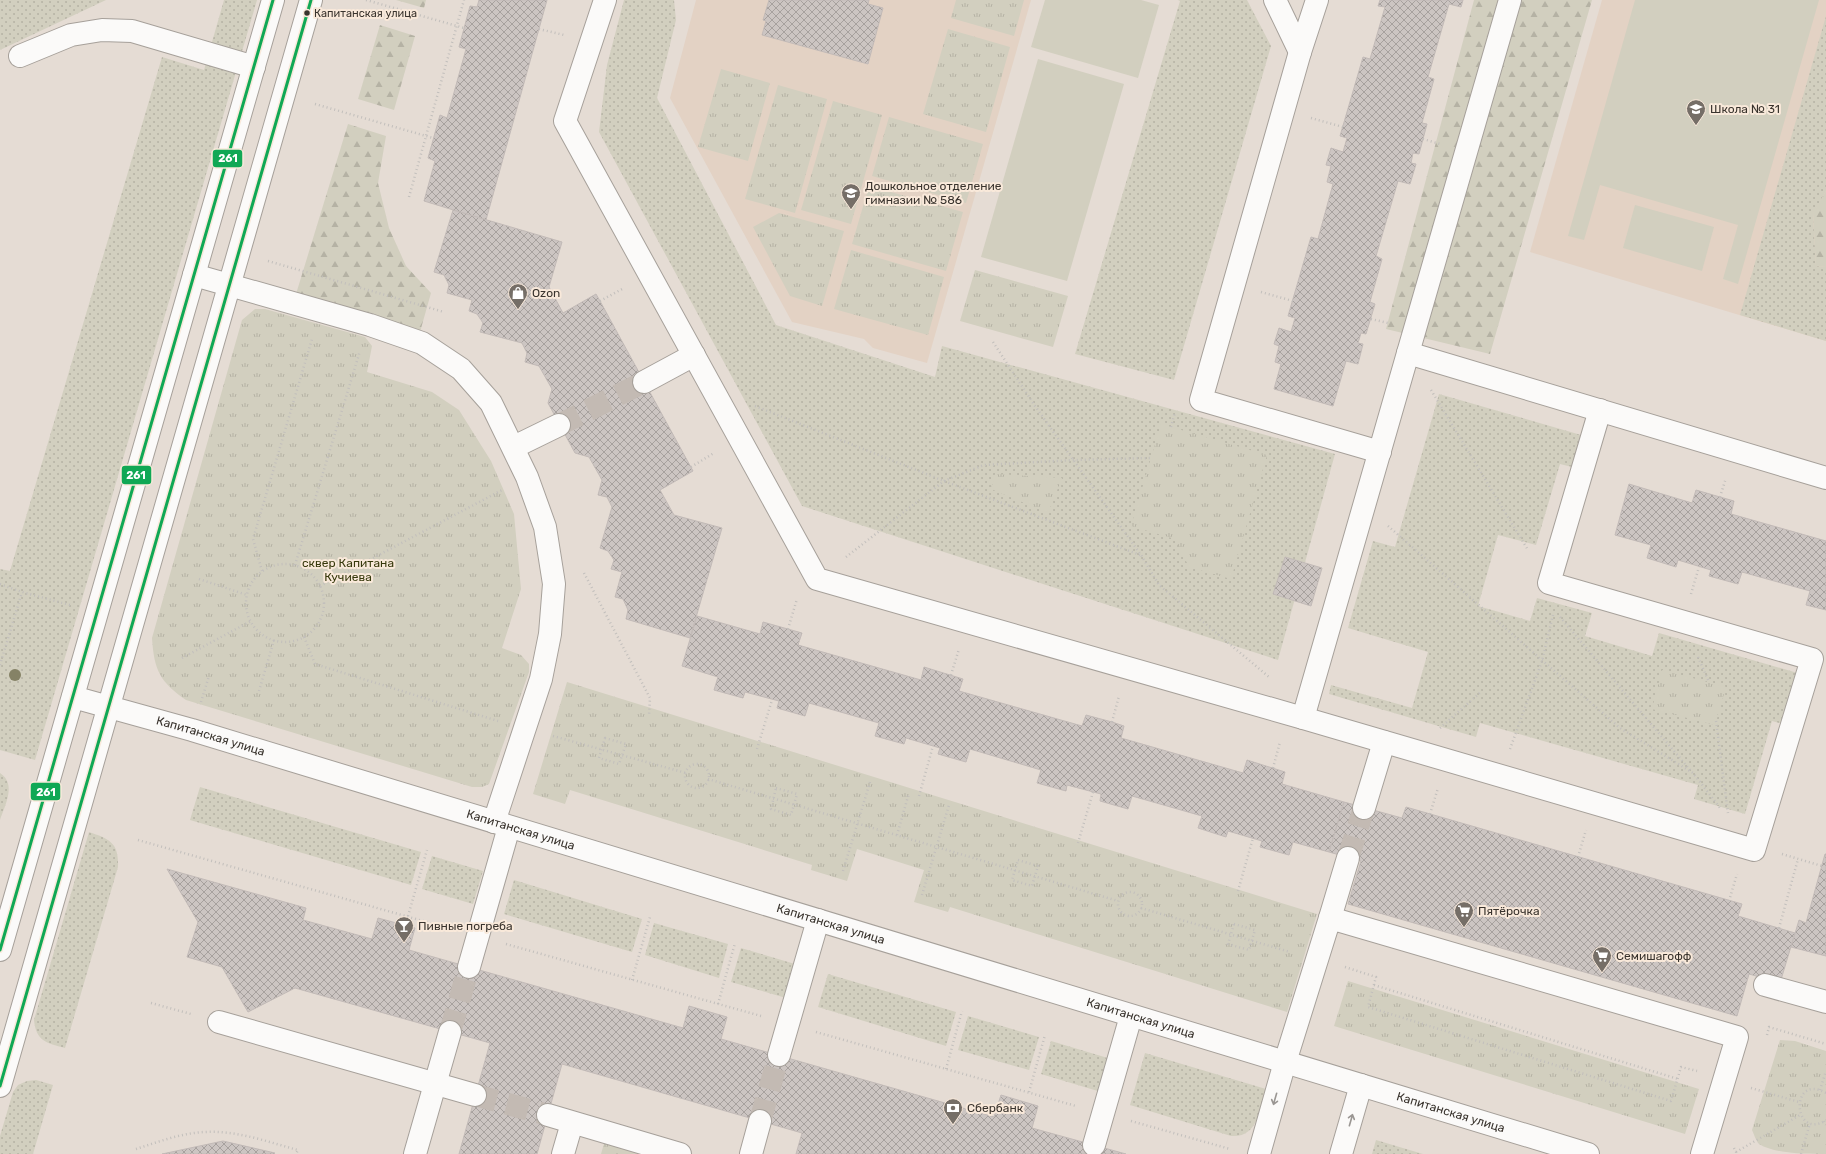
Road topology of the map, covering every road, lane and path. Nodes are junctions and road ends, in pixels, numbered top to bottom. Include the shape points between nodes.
1 (273, 0) edge
2 (312, 0) edge
3 (366, 0) edge
4 (464, 0) edge
5 (604, 0) edge
6 (1275, 0) edge
7 (1317, 0) edge
8 (1510, 0) edge
9 (456, 26) junction
10 (464, 28) dead end
11 (1300, 52) junction
12 (20, 56) dead end
13 (254, 68) junction
14 (315, 104) dead end
15 (426, 136) junction
16 (433, 138) dead end
17 (409, 197) dead end
18 (268, 261) dead end
19 (194, 275) junction
20 (230, 285) junction
21 (444, 312) dead end
22 (312, 336) dead end
23 (993, 342) dead end
24 (360, 350) dead end
25 (1408, 353) junction
26 (694, 356) junction
27 (644, 382) tunnel mouth
28 (712, 389) junction
29 (1600, 410) junction
30 (559, 425) tunnel mouth
31 (514, 447) junction
32 (1380, 452) junction
33 (1151, 458) dead end
34 (1074, 460) junction
35 (528, 477) junction
36 (1826, 478) edge
37 (944, 481) junction
38 (1365, 506) junction
39 (1141, 555) junction
40 (295, 565) junction
41 (262, 571) junction
42 (584, 573) dead end
43 (200, 579) dead end
44 (817, 579) junction
45 (1549, 583) junction
46 (0, 584) edge
47 (320, 586) junction
48 (22, 592) junction
49 (247, 595) junction
50 (797, 598) dead end
51 (97, 613) junction
52 (251, 621) junction
53 (788, 629) dead end
54 (304, 637) junction
55 (274, 640) junction
56 (182, 658) dead end
57 (1542, 661) junction
58 (0, 665) edge
59 (209, 676) dead end
60 (259, 691) dead end
61 (1482, 691) dead end
62 (73, 697) junction
63 (772, 700) dead end
64 (201, 702) dead end
65 (108, 707) junction
66 (1304, 713) junction
67 (649, 716) dead end
68 (1716, 721) dead end
69 (524, 729) junction
70 (1384, 742) junction
71 (933, 746) dead end
72 (602, 748) junction
73 (757, 749) dead end
74 (1414, 750) junction
75 (622, 754) junction
76 (686, 773) junction
77 (1693, 773) junction
78 (1500, 776) junction
79 (708, 779) junction
80 (870, 782) dead end
81 (1093, 792) dead end
82 (909, 793) dead end
83 (919, 796) dead end
84 (773, 799) junction
85 (794, 805) junction
86 (949, 805) dead end
87 (1364, 808) tunnel mouth
88 (857, 823) junction
89 (501, 824) junction
90 (897, 835) junction
91 (1253, 838) dead end
92 (138, 840) dead end
93 (1078, 844) dead end
94 (936, 847) junction
95 (1755, 847) junction
96 (427, 850) dead end
97 (1348, 858) tunnel mouth
98 (1798, 859) junction
99 (1822, 866) dead end
100 (1015, 870) junction
101 (843, 871) dead end
102 (1035, 876) junction
103 (1238, 891) dead end
104 (922, 895) dead end
105 (1118, 901) junction
106 (1141, 908) junction
107 (408, 916) junction
108 (650, 917) dead end
109 (1330, 918) junction
110 (818, 920) junction
111 (1779, 928) dead end
112 (1231, 934) junction
113 (477, 936) junction
114 (1252, 940) junction
115 (735, 943) dead end
116 (0, 950) edge
117 (1318, 959) junction
118 (468, 967) tunnel mouth
119 (632, 980) junction
120 (1374, 985) junction
121 (1765, 985) dead end
122 (1826, 1002) edge
123 (151, 1003) dead end
124 (718, 1004) junction
125 (962, 1011) dead end
126 (1132, 1016) junction
127 (219, 1022) joint
128 (788, 1024) junction
129 (1769, 1027) dead end
130 (450, 1032) tunnel mouth
131 (1045, 1035) dead end
132 (1826, 1044) edge
133 (5, 1052) edge
134 (779, 1055) tunnel mouth
135 (1285, 1062) junction
136 (1681, 1067) dead end
137 (946, 1068) junction
138 (1826, 1071) edge
139 (1678, 1079) junction
140 (436, 1083) junction
141 (1361, 1085) junction
142 (0, 1086) edge
143 (1820, 1090) junction
144 (1029, 1092) junction
145 (1826, 1093) edge
146 (476, 1095) tunnel mouth
147 (1103, 1113) junction
148 (548, 1115) tunnel mouth
149 (1800, 1115) junction
150 (760, 1121) tunnel mouth
151 (1825, 1121) edge
152 (572, 1123) junction
153 (1810, 1123) junction
154 (1826, 1125) edge
155 (1094, 1145) dead end
156 (136, 1149) dead end
157 (1236, 1150) dead end
158 (1736, 1152) dead end
159 (296, 1154) edge
160 (415, 1154) edge
161 (563, 1154) edge
162 (680, 1154) edge
163 (751, 1154) edge
164 (1259, 1154) edge
165 (1341, 1154) edge
166 (1588, 1154) edge
167 (1702, 1154) edge
168 (1801, 1154) edge

1 - 13 street
2 - 20 street
3 - 9 path
4 - 9 path
5 - 26 street via 566,121
6 - 11 street
7 - 11 street
8 - 25 street
9 - 10 path
9 - 15 path
11 - 32 street via 1201,400
12 - 13 street via 71,35 102,30 132,31
13 - 19 street
14 - 15 path
15 - 16 path
15 - 17 path
18 - 21 path
19 - 20 street
19 - 51 street
20 - 31 street via 370,325 422,343 461,369 491,403
20 - 65 street
22 - 41 path via 253,539
23 - 34 path
24 - 40 path
25 - 29 street
25 - 32 street
25 - 45 path
26 - 27 street
26 - 28 street
28 - 37 path
28 - 44 street
29 - 36 street
29 - 45 street
30 - 31 street
31 - 35 street
32 - 38 street
33 - 34 path
34 - 37 path via 984,465
34 - 39 path
35 - 47 path
35 - 69 street via 545,527 554,584 549,642 541,679
37 - 39 path
37 - 44 path
38 - 57 path
38 - 66 street
39 - 66 path via 1159,585
40 - 41 path via 272,566
40 - 47 path via 314,576
41 - 49 path
42 - 67 path via 650,698
43 - 49 path
44 - 66 street
45 - 95 street via 1812,658
46 - 48 path
47 - 54 path via 324,595 322,616 315,628
48 - 51 path
48 - 58 path
49 - 52 path
50 - 53 path
51 - 62 street
52 - 55 path via 257,630
52 - 56 path
54 - 55 path
54 - 69 path via 315,664
55 - 60 path
57 - 77 path via 1620,728
57 - 77 path via 1554,610
57 - 78 path
59 - 64 path
61 - 74 path
62 - 65 street, Капитанская улица
62 - 116 street
63 - 73 path
65 - 89 street, Капитанская улица
65 - 133 street
66 - 70 street
68 - 77 path via 1729,819
69 - 72 path
69 - 89 street
70 - 74 street
70 - 87 street
71 - 83 path
72 - 75 path
72 - 75 path via 599,758 619,764
72 - 75 path via 605,738 626,744
74 - 78 street
75 - 76 path
76 - 79 path via 693,764 703,766 708,773
76 - 79 path via 685,780 696,788 705,786
78 - 95 street via 1754,850
79 - 84 path
80 - 88 path
81 - 93 path
82 - 90 path
84 - 85 path
84 - 85 path via 770,809 791,815
84 - 85 path via 776,788 797,794
85 - 88 path
86 - 94 path
88 - 90 path
88 - 101 path
89 - 110 street, Капитанская улица
89 - 113 street
90 - 94 path
91 - 103 path
92 - 107 path
94 - 100 path
94 - 104 path
95 - 98 path
96 - 107 path
97 - 109 street
98 - 99 path
98 - 111 path
100 - 102 path
100 - 102 path via 1018,860 1038,866
100 - 102 path via 1012,880 1032,886
102 - 105 path
105 - 106 path via 1118,908 1124,915 1133,916
105 - 106 path via 1122,895 1131,892 1139,896
106 - 112 path
107 - 113 path
108 - 119 path
109 - 117 street
109 - 167 street via 1737,1037
110 - 126 street, Капитанская улица
110 - 128 street
112 - 114 path
112 - 114 path via 1228,944 1248,950
112 - 114 path via 1234,924 1255,930
113 - 118 street
113 - 119 path
114 - 117 path
115 - 124 path
117 - 120 path via 1376,977
117 - 135 street
119 - 124 path
120 - 139 path
120 - 139 path via 1368,1007 1671,1101
121 - 122 street
123 - 127 path
124 - 128 path
125 - 137 path
126 - 135 street, Капитанская улица
126 - 147 street
127 - 140 street
128 - 134 street
128 - 137 path
129 - 132 path
130 - 140 street
131 - 144 path
133 - 142 street
135 - 141 street, Капитанская улица
135 -> 164 street
136 - 139 path
137 - 144 path
138 - 143 path
140 - 146 street
140 - 160 street
165 -> 141 street
141 - 166 street, Капитанская улица
143 - 145 path
143 - 149 path via 1814,1089 1802,1095 1798,1108
144 - 147 path
147 - 155 street
147 - 157 path
148 - 152 street
149 - 153 path
149 - 158 path
150 - 163 street
151 - 153 path
151 - 154 path
152 - 161 street
152 - 162 street
153 - 168 path
156 - 159 path via 177,1136 205,1132 244,1135 298,1150

